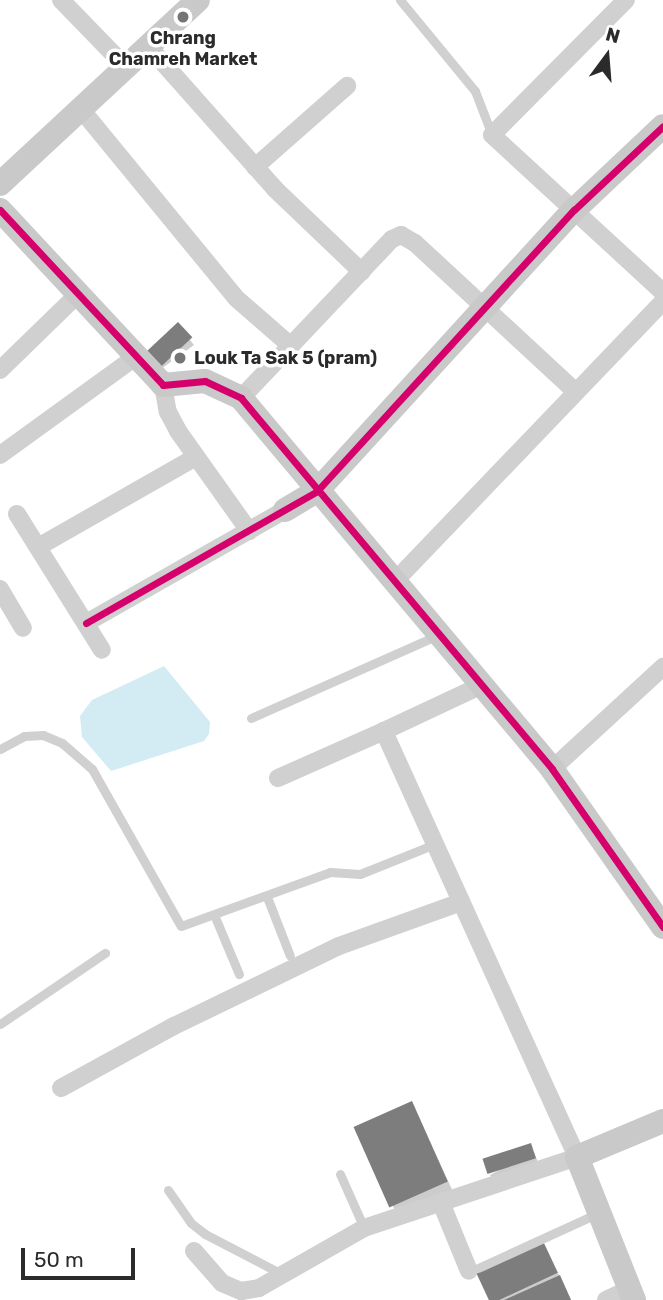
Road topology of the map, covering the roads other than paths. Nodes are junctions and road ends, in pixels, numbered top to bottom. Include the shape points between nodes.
1 (61, 0) edge
2 (400, 0) edge
3 (626, 0) edge
4 (193, 2) edge
5 (149, 47) junction
6 (125, 66) junction
7 (347, 86) dead end
8 (80, 108) junction
9 (663, 126) edge
10 (492, 135) junction
11 (255, 167) junction
12 (0, 184) edge
13 (0, 210) edge
14 (574, 210) junction
15 (362, 272) junction
16 (663, 292) edge
17 (77, 295) junction
18 (663, 302) edge
19 (487, 309) junction
20 (291, 346) junction
21 (134, 358) junction
22 (0, 370) edge
23 (163, 385) junction
24 (575, 391) junction
25 (241, 398) junction
26 (0, 455) edge
27 (196, 457) junction
28 (317, 491) junction
29 (285, 510) joint
30 (17, 514) dead end
31 (249, 531) junction
32 (38, 547) junction
33 (396, 581) junction
34 (0, 589) edge
35 (86, 624) junction
36 (23, 628) dead end
37 (439, 634) junction
38 (102, 650) dead end
39 (663, 667) edge
40 (482, 685) junction
41 (251, 718) dead end
42 (384, 731) junction
43 (0, 749) edge
44 (552, 769) junction
45 (278, 778) dead end
46 (435, 844) junction
47 (267, 897) junction
48 (461, 902) junction
49 (215, 917) junction
50 (663, 927) edge
51 (105, 953) dead end
52 (290, 956) dead end
53 (239, 974) dead end
54 (0, 1024) edge
55 (61, 1088) dead end
56 (663, 1121) edge
57 (577, 1157) junction
58 (340, 1174) dead end
59 (168, 1190) dead end
60 (442, 1205) junction
61 (600, 1213) junction
62 (364, 1228) junction
63 (194, 1251) dead end
64 (473, 1270) joint
65 (283, 1275) junction
66 (632, 1295) edge
67 (606, 1300) edge

1 - 6 street
2 - 10 lane via 475,91
3 - 10 street
4 - 5 street
5 - 6 street
5 - 11 street
6 - 8 street
7 - 11 street
8 - 12 street
8 - 20 street via 230,291
9 - 14 street
10 - 14 street
11 - 15 street
13 - 17 street
14 - 16 street
14 - 19 street
15 - 19 street via 392,239 408,237
15 - 20 street
17 - 21 street
17 - 22 street
18 - 24 street
19 - 24 street
19 - 28 street
20 - 25 street
21 - 23 street
21 - 26 street
23 - 25 street via 205,382
23 - 27 street via 168,412
24 - 33 street
25 - 28 street
27 - 31 street
27 - 32 street
28 - 29 street
28 - 33 street
29 - 31 street
30 - 32 street
31 - 35 street
32 - 35 street
33 - 37 street
34 - 36 street
35 - 38 street
37 - 40 street
37 - 41 lane
39 - 44 street
40 - 42 street
40 - 44 street
42 - 45 street
42 - 46 street
43 - 49 lane via 24,736 43,734 62,743 92,769 176,923 187,928
44 - 50 street
46 - 47 lane via 360,874 330,872
46 - 48 street
47 - 49 lane
47 - 52 lane
48 - 55 street via 339,946
48 - 57 street
49 - 53 lane
51 - 54 lane
56 - 57 street
57 - 60 street
57 - 61 street
58 - 62 lane
59 - 65 lane via 191,1223 205,1234
60 - 62 street
60 - 64 street
61 - 64 lane
61 - 66 street
62 - 65 street
63 - 65 street via 222,1283 241,1291 259,1288
66 - 67 street

